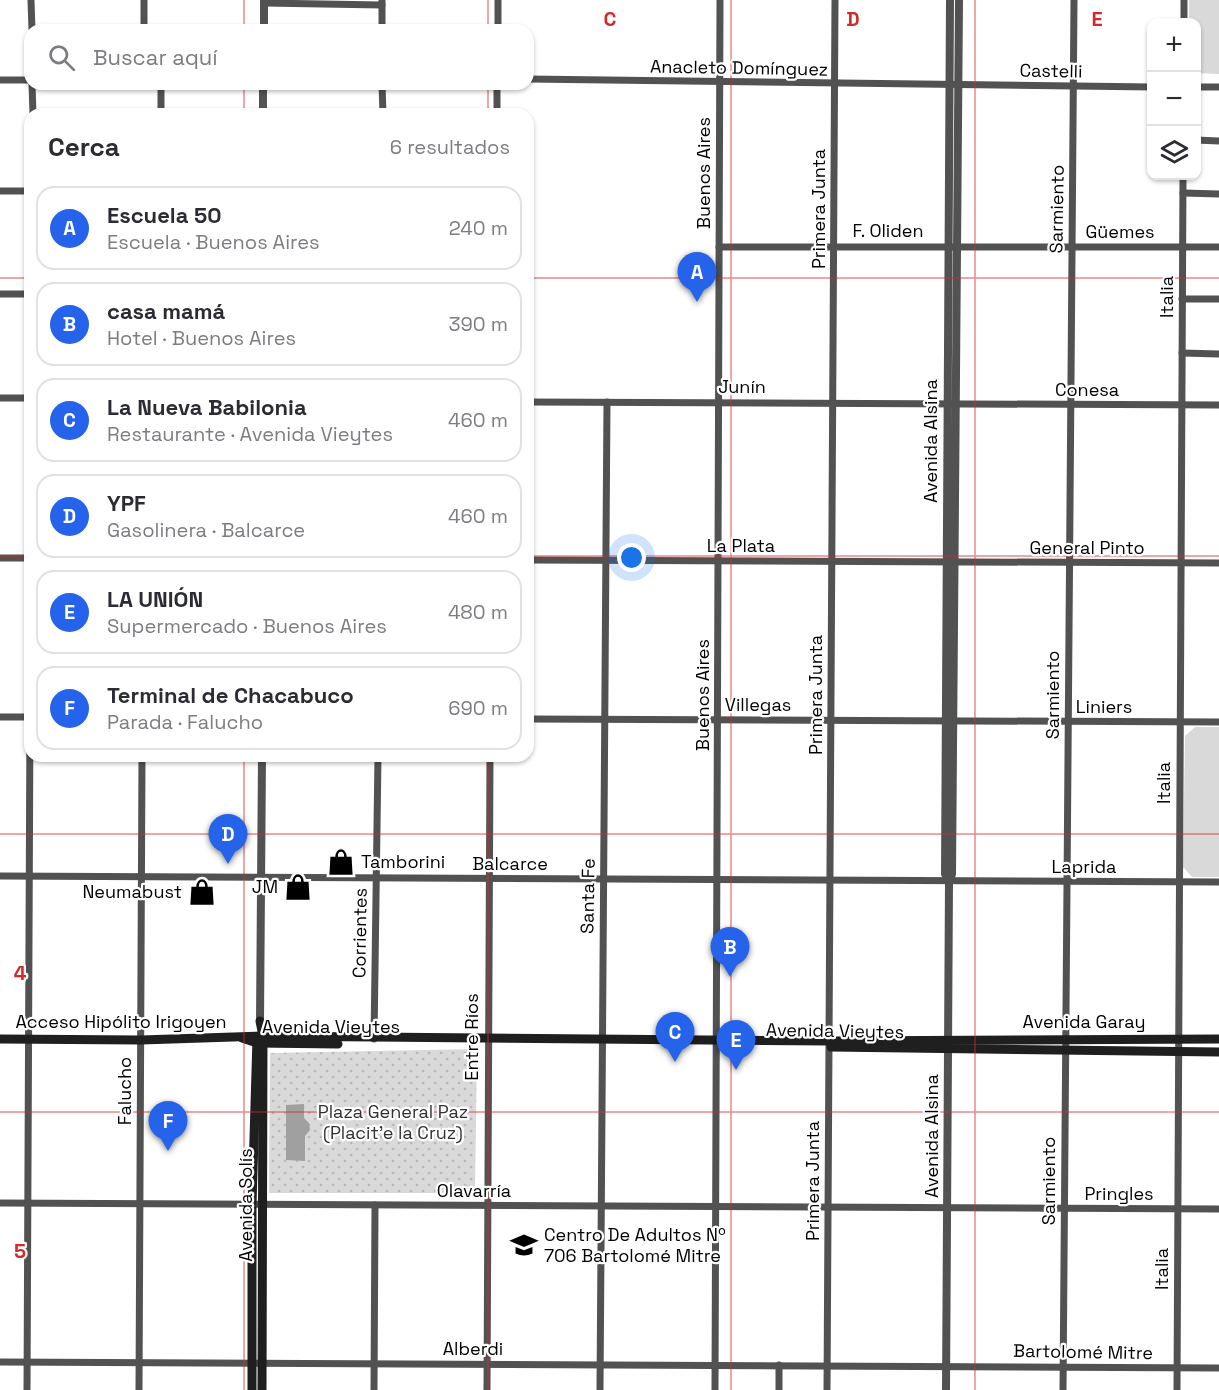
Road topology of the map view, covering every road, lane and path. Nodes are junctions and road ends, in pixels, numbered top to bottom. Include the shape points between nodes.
1 (31, 0) edge
2 (144, 0) edge
3 (498, 0) edge
4 (720, 0) edge
5 (835, 0) edge
6 (950, 0) edge
7 (959, 0) edge
8 (1074, 0) edge
9 (1184, 0) edge
10 (264, 2) edge
11 (382, 3) edge
12 (1184, 18) edge
13 (32, 24) edge
14 (144, 24) edge
15 (264, 24) edge
16 (382, 24) edge
17 (498, 24) edge
18 (0, 80) edge
19 (534, 80) edge
20 (24, 82) edge
21 (719, 83) junction
22 (834, 84) junction
23 (954, 85) junction
24 (1073, 86) junction
25 (1147, 87) edge
26 (1201, 87) edge
27 (1219, 87) edge
28 (32, 90) edge
29 (161, 90) edge
30 (263, 90) edge
31 (382, 90) edge
32 (497, 90) edge
33 (33, 108) edge
34 (161, 108) edge
35 (263, 108) edge
36 (382, 108) edge
37 (497, 108) edge
38 (1201, 140) edge
39 (1219, 141) edge
40 (1183, 180) edge
41 (0, 191) edge
42 (24, 191) edge
43 (1183, 193) junction
44 (1219, 194) edge
45 (833, 246) junction
46 (953, 246) junction
47 (1071, 246) junction
48 (719, 247) junction
49 (1183, 247) junction
50 (1219, 247) edge
51 (0, 294) edge
52 (24, 294) edge
53 (1182, 299) junction
54 (1219, 299) edge
55 (1182, 353) junction
56 (1219, 354) edge
57 (0, 398) edge
58 (24, 398) edge
59 (534, 402) edge
60 (607, 402) junction
61 (720, 402) junction
62 (832, 403) junction
63 (951, 404) junction
64 (1070, 405) junction
65 (1182, 405) junction
66 (1219, 405) edge
67 (0, 558) edge
68 (24, 558) edge
69 (534, 560) edge
70 (606, 560) junction
71 (719, 561) junction
72 (832, 561) junction
73 (950, 562) junction
74 (1069, 562) junction
75 (1180, 563) junction
76 (1219, 563) edge
77 (24, 715) edge
78 (0, 717) edge
79 (534, 719) edge
80 (605, 719) junction
81 (718, 720) junction
82 (831, 720) junction
83 (949, 721) junction
84 (1067, 722) junction
85 (1179, 722) junction
86 (1219, 722) edge
87 (30, 762) edge
88 (142, 762) edge
89 (262, 762) edge
90 (378, 762) edge
91 (490, 762) edge
92 (0, 876) edge
93 (29, 876) junction
94 (141, 877) junction
95 (261, 878) junction
96 (376, 878) junction
97 (489, 879) junction
98 (603, 880) junction
99 (717, 880) junction
100 (830, 881) junction
101 (949, 882) junction
102 (1066, 882) junction
103 (1178, 882) junction
104 (1219, 882) edge
105 (260, 1021) joint
106 (242, 1038) joint
107 (1065, 1038) junction
108 (0, 1039) edge
109 (28, 1039) junction
110 (374, 1039) junction
111 (1177, 1039) junction
112 (1219, 1039) edge
113 (141, 1040) junction
114 (260, 1040) junction
115 (487, 1041) junction
116 (716, 1042) junction
117 (602, 1043) junction
118 (828, 1044) junction
119 (949, 1044) junction
120 (1065, 1050) junction
121 (1177, 1051) junction
122 (1219, 1052) edge
123 (0, 1203) edge
124 (27, 1204) junction
125 (140, 1204) junction
126 (257, 1205) junction
127 (375, 1205) junction
128 (487, 1206) junction
129 (601, 1206) junction
130 (715, 1207) junction
131 (828, 1207) junction
132 (948, 1208) junction
133 (1064, 1208) junction
134 (1177, 1209) junction
135 (1219, 1209) edge
136 (0, 1362) edge
137 (27, 1362) junction
138 (139, 1363) junction
139 (252, 1363) junction
140 (262, 1363) junction
141 (374, 1364) junction
142 (487, 1364) junction
143 (600, 1365) junction
144 (715, 1365) junction
145 (779, 1365) junction
146 (828, 1365) junction
147 (946, 1365) junction
148 (1063, 1367) junction
149 (1177, 1368) junction
150 (1219, 1368) edge
151 (27, 1390) edge
152 (139, 1390) edge
153 (252, 1390) edge
154 (262, 1390) edge
155 (374, 1390) edge
156 (487, 1390) edge
157 (600, 1390) edge
158 (715, 1390) edge
159 (779, 1390) edge
160 (827, 1390) edge
161 (946, 1390) edge
162 (1063, 1390) edge
163 (1177, 1390) edge

1 - 13 street
2 - 14 street
3 - 17 street
4 - 21 street, Buenos Aires
5 - 22 street, Primera Junta
6 - 23 street, Avenida Alsina
7 - 23 street, Avenida Alsina
8 - 24 street, Sarmiento
9 - 12 street
10 - 11 street
10 - 15 street
11 - 16 street
18 - 20 street
19 - 21 street, Anacleto Domínguez
21 - 22 street, Anacleto Domínguez
21 - 48 street, Buenos Aires
22 - 23 street, Anacleto Domínguez
22 - 45 street, Primera Junta
23 - 24 street, Castelli
23 - 46 street, Avenida Alsina
24 - 25 street, Castelli
24 - 47 street, Sarmiento
26 - 27 street
28 - 33 street
29 - 34 street
30 - 35 street
31 - 36 street
32 - 37 street
38 - 39 street
40 - 43 street, Italia
41 - 42 street
43 - 44 street
43 - 49 street, Italia
45 - 46 street, F. Oliden
45 - 48 street, F. Oliden
45 - 62 street, Primera Junta
46 - 47 street, Güemes
46 - 63 street, Avenida Alsina
47 - 49 street, Güemes
47 - 64 street, Sarmiento
48 - 61 street, Buenos Aires
49 - 50 street, Güemes
49 - 53 street, Italia
51 - 52 street
53 - 54 street
53 - 55 street, Italia
55 - 56 street
55 - 65 street, Italia
57 - 58 street
59 - 60 street, Junín
60 - 61 street, Junín
60 - 70 street, Santa Fe
61 - 62 street, Junín
61 - 71 street, Buenos Aires
62 - 63 street, Junín
62 - 72 street, Primera Junta
63 - 64 street, Conesa
63 - 73 street, Avenida Alsina
64 - 65 street, Conesa
64 - 74 street, Sarmiento
65 - 66 street, Conesa
65 - 75 street, Italia
67 - 68 street
69 - 70 street, La Plata
70 - 71 street, La Plata
70 - 80 street, Santa Fe
71 - 72 street, La Plata
71 - 81 street, Buenos Aires
72 - 73 street, La Plata
72 - 82 street, Primera Junta
73 - 74 street, General Pinto
73 - 83 street, Avenida Alsina
74 - 75 street, General Pinto
74 - 84 street, Sarmiento
75 - 76 street, General Pinto
75 - 85 street, Italia
77 - 78 street
79 - 80 street, Villegas
80 - 81 street, Villegas
80 - 98 street, Santa Fe
81 - 82 street, Villegas
81 - 99 street, Buenos Aires
82 - 83 street, Villegas
82 - 100 street, Primera Junta
83 - 84 street, Liniers
83 - 101 street, Avenida Alsina via 945,874
84 - 85 street, Liniers
84 - 102 street, Sarmiento
85 - 86 street, Liniers
85 - 103 street, Italia
87 - 93 street
88 - 94 street, Falucho
89 - 95 street, Avenida Solís
90 - 96 street, Corrientes
91 - 97 street, Entre Ríos
92 - 93 street, Balcarce
93 - 94 street, Balcarce
93 - 109 street
94 - 95 street, Balcarce
94 - 113 street, Falucho
95 - 96 street, Balcarce
95 - 105 street, Avenida Solís
96 - 97 street, Balcarce
96 - 110 street, Corrientes
97 - 98 street, Balcarce
97 - 115 street, Entre Ríos
98 - 99 street, Balcarce
98 - 117 street, Santa Fe
99 - 100 street, Balcarce
99 - 116 street, Buenos Aires
100 - 101 street, Balcarce
100 - 118 street, Primera Junta
101 - 102 street, Laprida
101 - 119 street, Avenida Alsina
102 - 103 street, Laprida
102 - 107 street, Sarmiento
103 - 104 street, Laprida
103 - 111 street, Italia
105 - 114 main road, Avenida Solís
106 - 113 main road, Acceso Hipólito Irigoyen
106 - 114 main road, Avenida Vieytes
107 - 111 main road, Avenida Garay
107 - 119 main road, Avenida Garay
107 - 120 street, Sarmiento
108 - 109 main road, Acceso Hipólito Irigoyen
109 - 113 main road, Acceso Hipólito Irigoyen
109 - 124 street
110 - 114 main road, Avenida Vieytes
110 - 115 main road, Avenida Vieytes
111 - 112 main road, Avenida Garay
111 - 121 street, Italia
113 - 125 street, Falucho
114 - 115 main road, Avenida Vieytes
114 - 126 main road, Avenida Solís
115 - 117 main road, Avenida Vieytes
115 - 128 street, Entre Ríos
116 - 117 main road, Avenida Vieytes
116 - 118 main road, Avenida Vieytes
116 - 130 street, Buenos Aires
117 - 129 street, Santa Fe
118 - 119 main road, Avenida Vieytes
118 - 131 street, Primera Junta
119 - 120 main road, Avenida Garay
119 - 132 street, Avenida Alsina
120 - 121 main road, Avenida Garay
120 - 133 street, Sarmiento
121 - 122 main road, Avenida Garay
121 - 134 street, Italia
123 - 124 street, Olavarría
124 - 125 street, Olavarría
124 - 137 street
125 - 126 street, Olavarría
125 - 138 street, Falucho
126 - 127 street, Olavarría
126 - 139 main road, Avenida Solís
126 - 140 main road, Avenida Solís
127 - 128 street, Olavarría
127 - 141 street
128 - 129 street, Olavarría
128 - 142 street, Entre Ríos
129 - 130 street, Olavarría
129 - 143 street, Santa Fe
130 - 131 street, Olavarría
130 - 144 street, Buenos Aires
131 - 132 street, Olavarría
131 - 146 street, Primera Junta
132 - 133 street, Pringles
132 - 147 street, Avenida Alsina
133 - 134 street, Pringles
133 - 148 street, Sarmiento
134 - 135 street, Pringles
134 - 149 street, Italia
136 - 137 street, Alberdi
137 - 138 street, Alberdi
137 - 151 street
138 - 139 street, Alberdi
138 - 152 street, Falucho
139 - 140 street, Alberdi
139 - 153 main road, Avenida Solís
140 - 141 street, Alberdi
140 - 154 main road, Avenida Solís
141 - 142 street, Alberdi
141 - 155 street
142 - 143 street, Alberdi
142 - 156 street, Entre Ríos
143 - 144 street, Alberdi
143 - 157 street, Santa Fe
144 - 145 street, Alberdi
144 - 158 street, Buenos Aires
145 - 146 street, Alberdi
145 - 159 street
146 - 147 street, Alberdi
146 - 160 street, Primera Junta
147 - 148 street, Bartolomé Mitre
147 - 161 street, Avenida Alsina
148 - 149 street, Bartolomé Mitre
148 - 162 street, Sarmiento
149 - 150 street, Bartolomé Mitre
149 - 163 street, Italia

